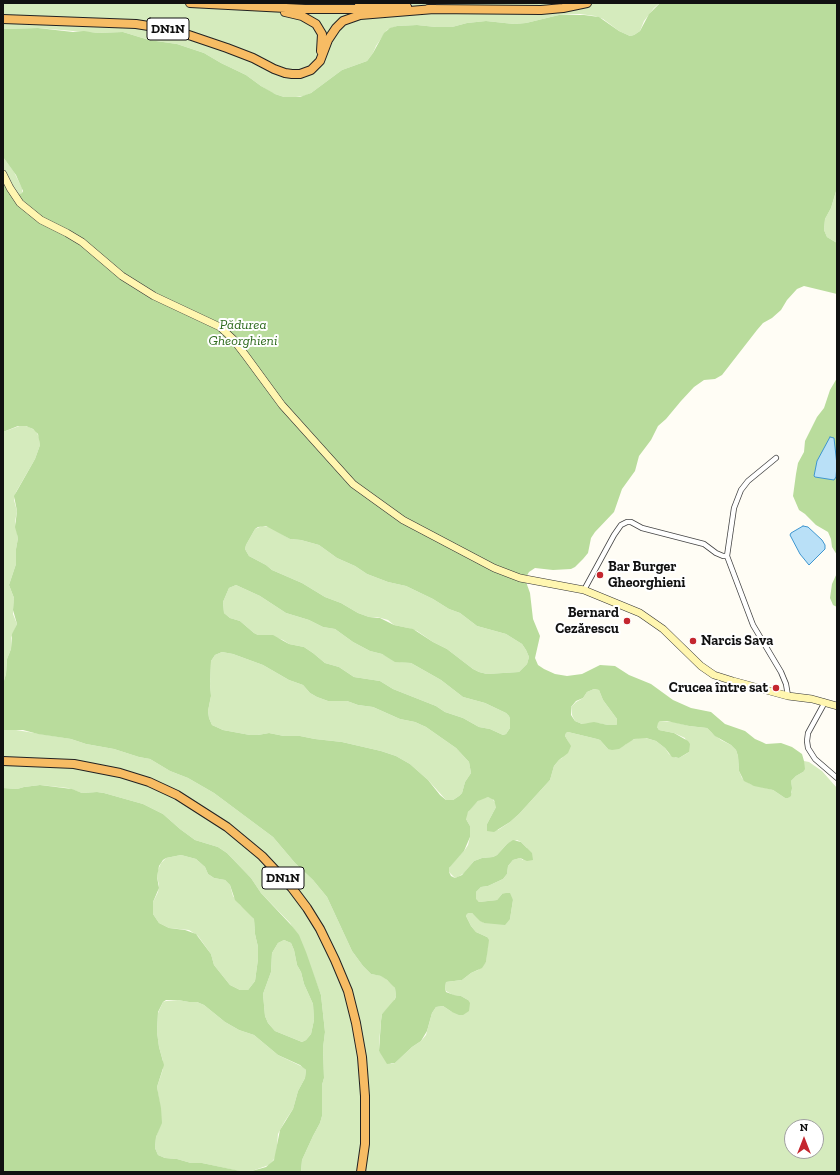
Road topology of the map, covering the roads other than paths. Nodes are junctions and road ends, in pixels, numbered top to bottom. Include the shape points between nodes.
1 (190, 3) edge
2 (208, 3) edge
3 (249, 3) edge
4 (295, 3) edge
5 (359, 3) edge
6 (587, 3) edge
7 (434, 9) junction
8 (3, 20) edge
9 (320, 60) junction
10 (3, 174) edge
11 (776, 458) dead end
12 (727, 556) junction
13 (584, 590) junction
14 (788, 696) junction
15 (825, 702) junction
16 (837, 706) edge
17 (3, 761) edge
18 (837, 778) edge
19 (361, 1172) edge

1 - 2 highway, DN1N
2 - 7 highway, DN1N via 305,9
2 - 9 highway, DN1N via 218,8 280,12 308,19 316,24 322,34
3 - 4 highway
5 - 7 highway, DN1N
6 - 7 highway, DN1N via 541,10
7 - 9 highway, DN1N via 360,15 343,21 328,40
8 - 9 highway, DN1N via 136,24 174,30 227,48 285,73 300,74 311,70
10 - 13 main road via 20,203 41,220 82,242 122,276 154,296 220,327 233,339 282,405 353,484 403,520 494,568 520,578
11 - 12 street via 740,490 734,508
12 - 13 street via 716,553 704,544 627,522 621,525 614,535
12 - 14 street via 753,625 781,672
13 - 14 main road via 640,612 714,675
14 - 15 main road
15 - 16 main road
15 - 18 street via 808,733 808,748 815,759
17 - 19 highway, DN1N via 74,764 120,773 156,786 178,796 227,827 262,856 292,888 320,929 335,960 348,991 356,1023 365,1096 365,1144

